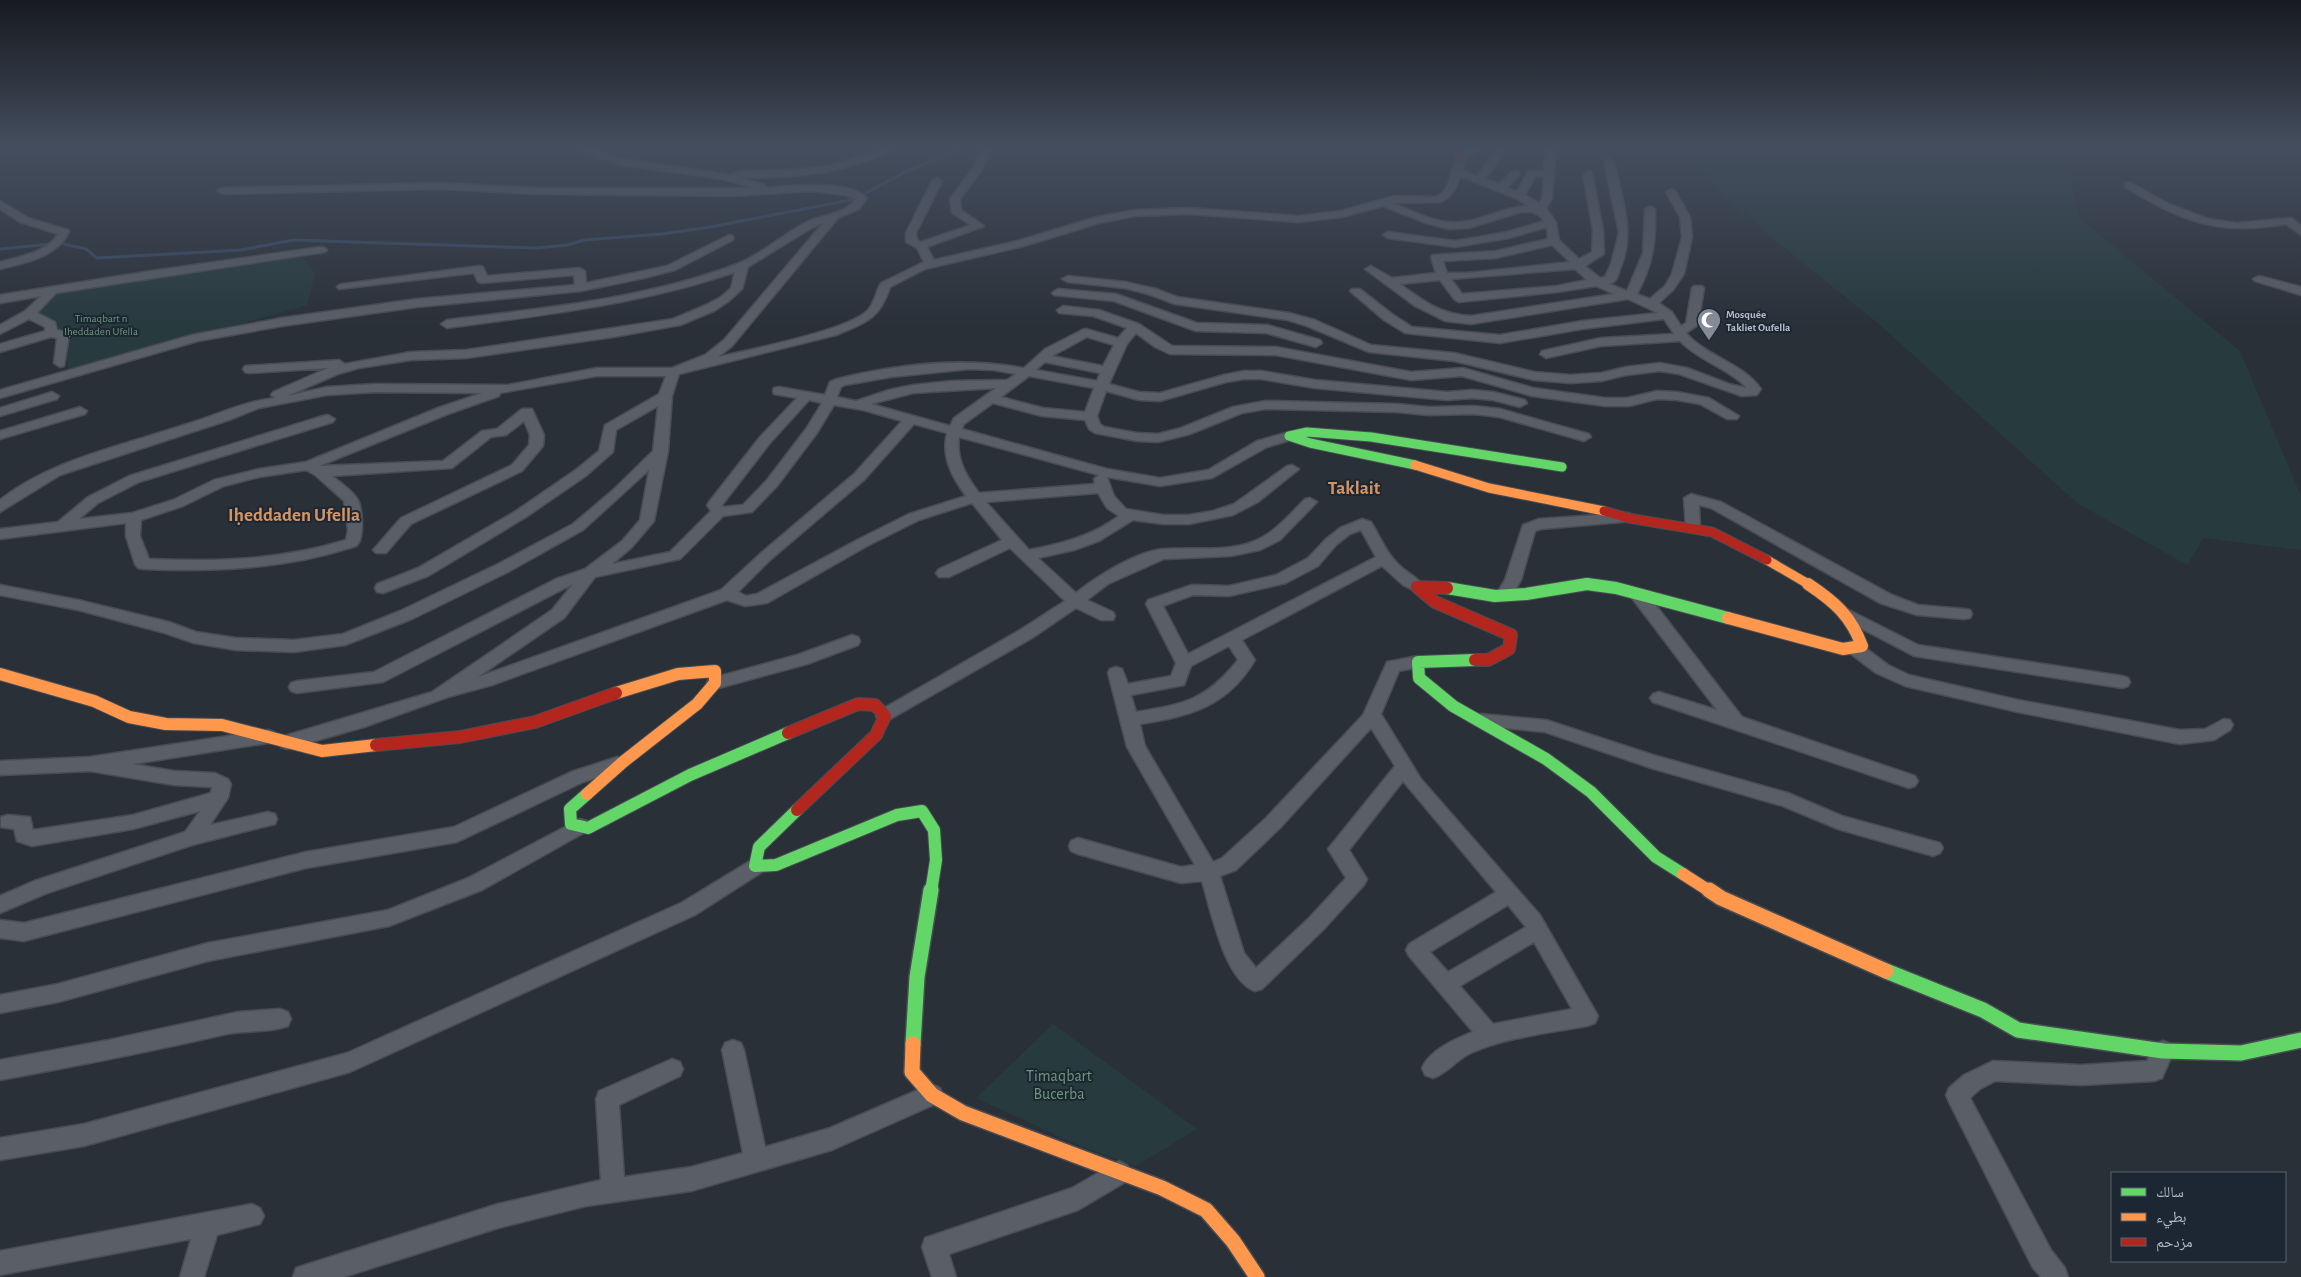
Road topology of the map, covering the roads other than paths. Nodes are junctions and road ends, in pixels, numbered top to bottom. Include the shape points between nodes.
1 (5, 208) edge
2 (855, 208) edge
3 (924, 208) edge
4 (956, 208) edge
5 (1362, 208) edge
6 (1397, 208) edge
7 (1594, 208) edge
8 (1619, 208) edge
9 (1680, 208) edge
10 (2166, 208) edge
11 (1538, 209) joint
12 (1650, 209) dead end
13 (835, 216) junction
14 (1551, 222) junction
15 (2301, 232) edge
16 (1388, 236) dead end
17 (729, 238) dead end
18 (1554, 241) junction
19 (921, 246) junction
20 (321, 250) dead end
21 (932, 264) junction
22 (743, 265) junction
23 (1577, 265) junction
24 (0, 266) edge
25 (1371, 269) dead end
26 (1441, 276) junction
27 (1068, 279) dead end
28 (2259, 279) dead end
29 (1391, 282) junction
30 (1599, 283) junction
31 (1125, 285) junction
32 (343, 286) dead end
33 (581, 288) junction
34 (1698, 288) dead end
35 (54, 289) junction
36 (1356, 291) dead end
37 (2301, 291) edge
38 (1058, 293) dead end
39 (1631, 295) junction
40 (1116, 298) junction
41 (1459, 298) junction
42 (0, 299) edge
43 (1419, 303) junction
44 (1651, 304) junction
45 (1063, 310) dead end
46 (29, 314) junction
47 (1668, 315) junction
48 (447, 324) dead end
49 (1135, 327) junction
50 (1202, 328) junction
51 (0, 330) edge
52 (51, 333) junction
53 (1681, 334) junction
54 (1122, 343) junction
55 (1316, 343) dead end
56 (0, 348) edge
57 (1192, 351) junction
58 (1546, 354) dead end
59 (1042, 358) junction
60 (60, 363) dead end
61 (358, 364) junction
62 (249, 369) dead end
63 (1107, 371) junction
64 (674, 372) junction
65 (1025, 373) junction
66 (536, 383) junction
67 (1010, 384) junction
68 (1102, 386) junction
69 (508, 389) junction
70 (779, 392) dead end
71 (0, 394) edge
72 (52, 396) dead end
73 (665, 396) junction
74 (806, 396) junction
75 (991, 398) junction
76 (830, 400) junction
77 (1520, 403) dead end
78 (257, 404) junction
79 (857, 405) junction
80 (80, 411) dead end
81 (0, 412) edge
82 (528, 412) junction
83 (1090, 416) junction
84 (1732, 416) dead end
85 (328, 420) dead end
86 (910, 420) junction
87 (952, 430) junction
88 (0, 435) edge
89 (1289, 436) junction
90 (1584, 437) dead end
91 (661, 451) junction
92 (1562, 467) dead end
93 (314, 469) junction
94 (1292, 469) dead end
95 (1100, 472) junction
96 (1102, 488) junction
97 (974, 498) junction
98 (1310, 502) dead end
99 (0, 507) edge
100 (719, 512) junction
101 (1131, 514) junction
102 (134, 517) junction
103 (1628, 518) junction
104 (61, 527) junction
105 (1693, 528) junction
106 (0, 534) edge
107 (1012, 540) junction
108 (381, 550) dead end
109 (1026, 556) junction
110 (1384, 559) junction
111 (590, 573) junction
112 (944, 573) dead end
113 (1417, 587) junction
114 (383, 588) dead end
115 (0, 590) edge
116 (727, 594) junction
117 (1638, 594) junction
118 (1503, 596) junction
119 (1076, 602) junction
120 (1838, 609) junction
121 (1964, 614) dead end
122 (1107, 616) dead end
123 (1232, 638) junction
124 (852, 641) dead end
125 (1853, 647) junction
126 (1418, 662) junction
127 (1184, 663) junction
128 (0, 674) edge
129 (2122, 682) dead end
130 (715, 683) junction
131 (297, 687) dead end
132 (438, 696) junction
133 (1659, 698) dead end
134 (1372, 714) junction
135 (885, 716) junction
136 (1130, 719) junction
137 (1476, 720) junction
138 (1736, 722) junction
139 (2224, 725) dead end
140 (270, 736) junction
141 (287, 742) junction
142 (624, 762) junction
143 (90, 764) junction
144 (1404, 767) junction
145 (0, 768) edge
146 (1909, 781) dead end
147 (219, 798) junction
148 (268, 819) dead end
149 (8, 822) dead end
150 (580, 826) junction
151 (192, 837) junction
152 (1078, 846) dead end
153 (1933, 848) dead end
154 (755, 866) junction
155 (1209, 872) junction
156 (1510, 894) junction
157 (0, 905) edge
158 (0, 929) edge
159 (1538, 930) junction
160 (1445, 984) junction
161 (0, 1004) edge
162 (280, 1019) dead end
163 (1489, 1034) junction
164 (2301, 1040) edge
165 (734, 1050) dead end
166 (2163, 1051) junction
167 (1433, 1068) dead end
168 (672, 1069) dead end
169 (0, 1070) edge
170 (932, 1095) junction
171 (0, 1149) edge
172 (756, 1161) junction
173 (1119, 1173) junction
174 (613, 1190) junction
175 (252, 1216) dead end
176 (208, 1224) junction
177 (0, 1263) edge
178 (192, 1277) edge
179 (305, 1277) edge
180 (944, 1277) edge
181 (1257, 1277) edge
182 (2056, 1277) edge

1 - 24 street via 24,220 64,232 63,239 52,248
2 - 13 street
3 - 19 street via 911,233 912,242
4 - 19 street via 979,226
5 - 21 street via 1342,214 1299,219 1188,211 1135,214 1097,220 1020,244
6 - 11 street via 1423,219 1458,226
7 - 23 street via 1598,254
8 - 30 street via 1624,233 1617,264 1610,280
9 - 44 street via 1685,217 1687,237 1678,274 1670,288
10 - 15 street via 2207,222 2238,226 2288,220
11 - 14 street
12 - 39 street via 1651,249 1644,272
13 - 22 street via 813,223
13 - 64 street via 728,342 709,358
14 - 16 street via 1509,235 1455,244
14 - 18 street
17 - 33 street via 671,268
18 - 23 street via 1565,248
18 - 26 street via 1515,253 1438,257
19 - 21 street
20 - 35 street
21 - 64 street via 921,266 885,285 871,314 857,322 822,335
22 - 48 street via 678,286 581,306
22 - 61 street via 736,289 710,308 676,322 466,354 411,356
23 - 26 street
23 - 30 street
25 - 29 street
26 - 29 street
26 - 41 street
27 - 31 street
28 - 37 street
29 - 43 street
30 - 39 street
30 - 41 street
31 - 40 street
31 - 53 street via 1175,300 1289,317 1369,348 1454,356 1534,376 1600,377 1626,370 1660,367 1682,371 1742,392 1755,389 1750,382 1718,364
32 - 33 street via 479,269 482,280 579,271
33 - 71 street via 417,303 282,322 196,338
34 - 53 street via 1692,325
35 - 42 street
35 - 46 street
36 - 47 street via 1408,330 1500,340 1582,325
38 - 40 street
39 - 43 street via 1471,320 1450,318
39 - 44 street
40 - 50 street via 1180,323
41 - 43 street
44 - 47 street
45 - 49 street via 1095,313
46 - 51 street
46 - 52 street via 51,325
47 - 53 street
49 - 54 street
49 - 57 street via 1157,345 1170,350
50 - 55 street via 1267,329
50 - 57 street
52 - 56 street
52 - 60 street via 63,335
53 - 58 street via 1600,342
54 - 59 street via 1086,333
54 - 63 street
57 - 84 street via 1276,351 1411,376 1463,372 1532,392 1605,402 1620,403 1657,395 1678,396 1704,401
59 - 63 street
59 - 65 street
61 - 62 street
61 - 78 street via 333,371
63 - 68 street
64 - 66 street via 597,372
64 - 73 street
65 - 67 street
65 - 68 street
65 - 76 street via 994,366 969,365 891,373 834,385
66 - 69 street
66 - 82 street
67 - 75 street
67 - 79 street via 930,386 875,396
68 - 77 street via 1139,396 1160,397 1224,379 1261,375 1315,384 1447,396 1492,396
68 - 83 street
69 - 78 street via 375,388 327,391
69 - 93 street via 443,411
70 - 74 street
72 - 81 street
73 - 91 street
73 - 114 street via 610,428 606,452 521,514 423,572
74 - 76 street
74 - 100 street via 765,440 714,505
75 - 83 street via 1042,412
75 - 87 street via 959,421
76 - 79 street
76 - 100 street via 784,468 748,509
78 - 99 street via 55,472
79 - 86 street
80 - 88 street
82 - 93 street via 501,432 487,434 447,465
82 - 108 street via 537,435 536,446 517,468 406,521
83 - 90 street via 1094,426 1100,430 1156,439 1173,436 1248,405 1474,410 1500,413
85 - 104 street via 134,479 92,500
86 - 87 street
86 - 116 street via 859,477
87 - 95 street
87 - 97 street via 952,458 958,475
89 - 92 street via 1307,432 1371,437
89 - 95 street via 1262,444 1212,474 1160,482
89 - 103 street via 1398,460 1489,488
91 - 111 street via 647,521 627,544
91 - 115 street via 578,527 406,615 345,639 294,646 228,642 194,637 78,605
93 - 102 street via 259,473 220,483 178,503
93 - 102 street via 351,500 355,530 351,543 272,560 220,566 143,564 132,536
94 - 101 street via 1255,498 1218,515 1183,520
95 - 96 street
96 - 97 street
96 - 101 street via 1119,511
97 - 107 street
97 - 116 street via 914,518 761,599 744,601
98 - 119 street via 1275,538 1255,547 1162,554 1103,580
100 - 111 street via 674,556
101 - 109 street via 1112,530 1074,546
102 - 104 street
103 - 105 street
103 - 118 street via 1539,524 1528,528 1513,580
104 - 106 street
105 - 120 street via 1712,532 1789,572 1829,599
105 - 121 street via 1691,498 1716,505 1886,599 1917,610
107 - 109 street
107 - 112 street
109 - 119 street
110 - 113 street via 1402,579
110 - 123 street
110 - 127 street via 1366,525 1362,524 1345,531 1313,562 1281,579 1230,591 1192,590 1154,604
111 - 131 street via 534,596 376,678
111 - 132 street via 558,614
113 - 118 street via 1451,588
113 - 126 street via 1422,594 1438,603 1495,625 1511,635 1509,649 1488,660
116 - 132 street via 652,619 519,671
117 - 118 street via 1587,584
117 - 125 street via 1843,649
117 - 138 street
119 - 122 street
119 - 135 street via 952,679
120 - 125 street via 1854,625 1862,646
120 - 129 street via 1914,650
123 - 127 street
123 - 136 street via 1247,660 1237,674 1203,702 1173,712
124 - 130 street via 802,660
125 - 139 street via 1882,670 1904,680 2018,706 2180,737 2208,735
126 - 134 street via 1393,666
126 - 137 street via 1420,678 1452,706
127 - 136 street via 1178,681 1118,682
128 - 140 street via 94,701 129,717 166,724 222,725
130 - 141 street via 715,671 702,670 638,685 535,722 460,736 322,751
130 - 142 street via 697,704
132 - 141 street
133 - 138 street
134 - 144 street
134 - 155 street via 1273,823 1229,864
135 - 150 street via 876,705 858,704 690,775 588,828
135 - 154 street via 876,735 759,847
136 - 155 street via 1136,747
137 - 153 street via 1546,726 1788,800 1838,822
137 - 166 street via 1546,759 1591,792 1656,857 1721,898 1983,1010 2018,1030
138 - 146 street
140 - 141 street
140 - 143 street
142 - 150 street via 570,808 571,824
142 - 158 street via 577,776 457,834 306,860 24,932
143 - 145 street
143 - 147 street via 174,778 216,780 222,784
144 - 155 street via 1338,848 1357,879 1316,924 1255,982 1235,957
144 - 156 street
147 - 149 street via 133,822 32,838 24,836 23,822
147 - 151 street
148 - 151 street
150 - 161 street via 475,884 389,918 208,952 58,993
151 - 157 street via 41,887
152 - 155 street via 1181,875
154 - 170 street via 776,865 897,815 922,811 934,830 936,860 917,977 912,1072
154 - 171 street via 688,909 350,1062 84,1135
156 - 159 street
156 - 160 street via 1416,950
159 - 160 street
159 - 163 street via 1587,1016
160 - 163 street
162 - 169 street via 238,1022
163 - 167 street via 1460,1047
164 - 166 street via 2241,1053
165 - 172 street
166 - 182 street via 2154,1071 2081,1075 1993,1071 1957,1095 2042,1259
168 - 174 street via 607,1099
170 - 172 street via 832,1139
170 - 173 street via 963,1113
172 - 174 street via 691,1179
173 - 180 street via 1078,1198 934,1247
173 - 181 street via 1162,1188 1206,1210 1233,1241
174 - 179 street via 498,1216
175 - 176 street
176 - 177 street
176 - 178 street

